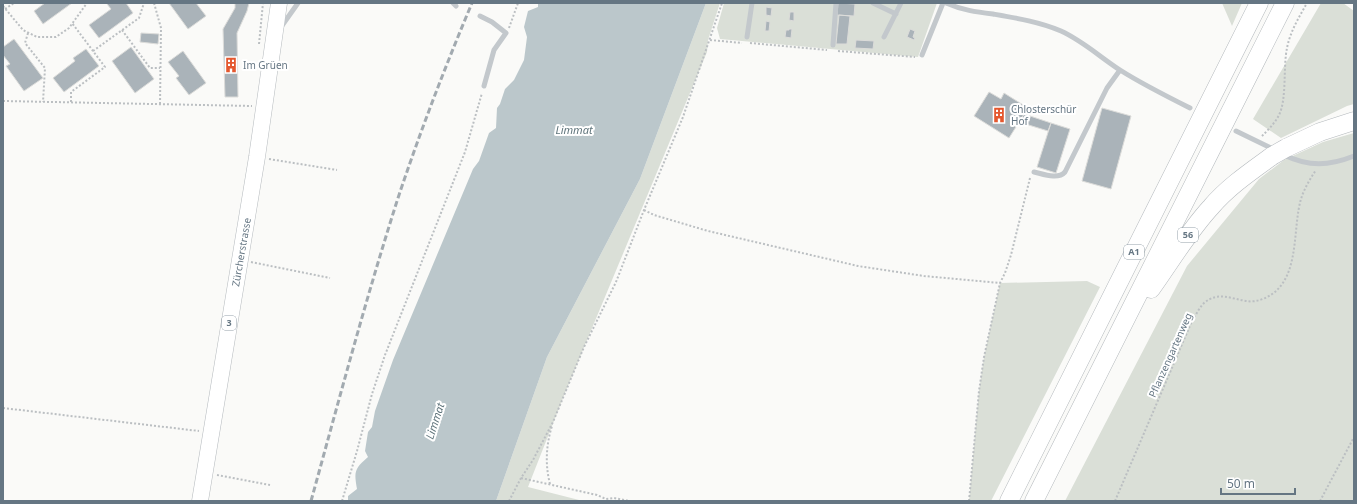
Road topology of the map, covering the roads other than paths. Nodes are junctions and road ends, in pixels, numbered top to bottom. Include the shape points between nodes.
1 (279, 3) edge
2 (298, 3) edge
3 (752, 3) edge
4 (836, 3) edge
5 (873, 3) edge
6 (901, 3) edge
7 (943, 3) edge
8 (946, 3) edge
9 (1259, 3) edge
10 (1285, 3) edge
11 (896, 14) junction
12 (480, 16) dead end
13 (746, 37) dead end
14 (884, 37) dead end
15 (274, 38) junction
16 (833, 45) dead end
17 (922, 55) road end
18 (1120, 70) junction
19 (484, 86) road end
20 (1190, 108) dead end
21 (1354, 121) edge
22 (1236, 131) dead end
23 (1354, 156) edge
24 (1034, 172) road end
25 (1120, 329) junction
26 (200, 501) edge
27 (1009, 501) edge
28 (1034, 501) edge

1 - 15 main road, Zürcherstrasse / 3
2 - 15 lane
3 - 13 lane
4 - 16 lane
5 - 11 lane
6 - 11 lane
7 - 17 lane
8 - 18 lane via 960,9 1019,19 1056,29 1083,43
9 - 27 highway, A1
10 - 25 highway, A1
11 - 14 lane
12 - 19 lane via 506,33 494,50
15 - 26 main road, Zürcherstrasse / 3
18 - 20 lane
18 - 24 lane via 1107,88 1065,172 1058,177
21 - 25 highway, 56 via 1320,132 1279,152 1238,182 1193,228
22 - 23 lane via 1304,162 1330,164
25 - 28 highway, A1

